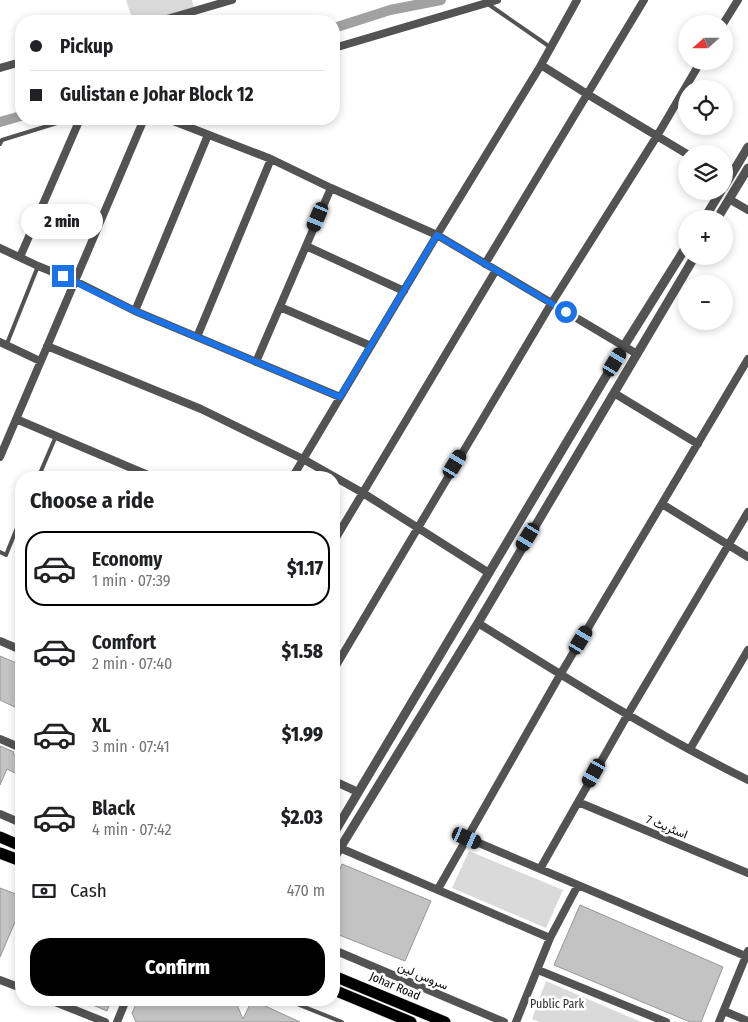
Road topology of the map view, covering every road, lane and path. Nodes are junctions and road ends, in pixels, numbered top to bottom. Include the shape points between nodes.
1 (232, 0) edge
2 (497, 0) edge
3 (576, 0) edge
4 (644, 0) edge
5 (738, 0) edge
6 (486, 3) junction
7 (181, 15) edge
8 (729, 15) edge
9 (340, 46) edge
10 (551, 48) junction
11 (15, 64) edge
12 (541, 65) junction
13 (0, 68) edge
14 (696, 70) edge
15 (587, 94) junction
16 (51, 125) edge
17 (77, 125) edge
18 (141, 125) edge
19 (183, 125) edge
20 (208, 135) junction
21 (657, 136) junction
22 (0, 144) edge
23 (748, 147) edge
24 (678, 149) edge
25 (271, 159) junction
26 (748, 168) edge
27 (733, 169) edge
28 (330, 188) junction
29 (733, 192) edge
30 (731, 200) edge
31 (748, 210) edge
32 (437, 235) junction
33 (306, 246) junction
34 (0, 248) edge
35 (20, 257) junction
36 (678, 260) edge
37 (485, 264) junction
38 (690, 265) edge
39 (38, 266) junction
40 (496, 270) junction
41 (75, 281) junction
42 (404, 290) junction
43 (551, 304) junction
44 (280, 307) junction
45 (135, 311) junction
46 (197, 337) junction
47 (3, 344) edge
48 (46, 346) junction
49 (371, 346) junction
50 (624, 346) junction
51 (638, 354) junction
52 (748, 359) edge
53 (40, 361) junction
54 (256, 362) junction
55 (614, 393) junction
56 (340, 397) junction
57 (16, 419) junction
58 (56, 436) junction
59 (698, 444) junction
60 (0, 456) edge
61 (303, 458) junction
62 (41, 471) edge
63 (138, 471) edge
64 (296, 471) edge
65 (325, 471) edge
66 (340, 480) edge
67 (363, 493) junction
68 (662, 504) junction
69 (748, 512) edge
70 (417, 529) junction
71 (515, 530) junction
72 (340, 531) edge
73 (15, 533) edge
74 (528, 537) junction
75 (728, 544) junction
76 (0, 552) edge
77 (748, 557) edge
78 (489, 573) junction
79 (478, 623) junction
80 (0, 641) edge
81 (15, 647) edge
82 (748, 650) edge
83 (340, 659) edge
84 (560, 675) junction
85 (628, 714) junction
86 (0, 739) edge
87 (15, 745) edge
88 (690, 749) junction
89 (747, 778) edge
90 (340, 784) edge
91 (358, 792) junction
92 (578, 802) junction
93 (0, 814) edge
94 (15, 820) edge
95 (340, 823) edge
96 (0, 837) edge
97 (467, 838) junction
98 (15, 843) edge
99 (340, 848) joint
100 (0, 853) edge
101 (15, 859) edge
102 (540, 869) junction
103 (748, 873) edge
104 (578, 885) junction
105 (438, 889) junction
106 (550, 938) junction
107 (340, 953) edge
108 (747, 955) edge
109 (538, 970) junction
110 (340, 978) edge
111 (0, 980) edge
112 (15, 986) edge
113 (340, 992) edge
114 (65, 1006) edge
115 (124, 1006) edge
116 (302, 1006) edge
117 (724, 1011) junction
118 (748, 1021) edge
119 (105, 1022) edge
120 (117, 1022) edge
121 (342, 1022) edge
122 (411, 1022) edge
123 (445, 1022) edge
124 (504, 1022) edge
125 (516, 1022) edge
126 (666, 1022) edge
127 (719, 1022) edge

1 - 7 street
2 - 6 street
3 - 10 street
4 - 15 street
5 - 8 street
6 - 9 street
6 - 10 lane
10 - 12 street
11 - 13 street
12 - 15 street
12 - 32 street
14 - 21 street
15 - 21 street
15 - 37 street
16 - 22 lane via 2,140
17 - 35 street
18 - 41 street
19 - 20 street
20 - 25 street
20 - 45 street
21 - 24 street
21 - 43 street
23 - 27 street
25 - 28 street
25 - 46 street
26 - 29 street
28 - 32 street
28 - 33 street
30 - 31 street
32 - 37 street
32 - 42 street
33 - 42 street
33 - 44 street
34 - 35 street
35 - 39 street
36 - 50 street
37 - 40 street
38 - 51 street
39 - 41 street
39 - 47 lane
40 - 43 street
40 - 67 street
41 - 45 street
41 - 48 street
42 - 49 street
43 - 50 street
43 - 70 street
44 - 49 street
44 - 54 street
45 - 46 street
46 - 54 street
47 - 53 street
48 - 53 street
48 - 61 street via 201,409
49 - 56 street
50 - 51 street
50 - 71 street
51 - 55 street
52 - 59 street
53 - 57 street
54 - 56 street
55 - 59 street
55 - 74 street
56 - 61 street
57 - 58 street
57 - 60 street
58 - 62 lane
58 - 63 street
59 - 68 street
61 - 64 street
61 - 65 street
66 - 67 street
67 - 70 street
67 - 72 street
68 - 75 street
68 - 84 street
69 - 75 street
70 - 78 street
70 - 83 street
71 - 74 street
71 - 78 street
73 - 76 lane via 6,555
74 - 79 street
75 - 77 street
75 - 85 street
78 - 91 street
79 - 84 street
79 - 99 street
80 - 81 street
82 - 88 street
84 - 85 street
84 - 97 street
85 - 88 street
85 - 92 street
86 - 87 street
88 - 89 street
90 - 91 street
91 - 95 street
92 - 102 street
92 - 103 street, اسٹریٹ 7
93 - 94 street
96 - 98 main road
97 - 102 street
97 - 105 street
99 - 105 street
100 - 101 main road
102 - 104 street
104 - 106 street
104 - 108 street
105 - 106 street
106 - 109 street
107 - 124 street, سروس لین
108 - 117 street
109 - 125 street
109 - 126 street
110 - 123 main road, Johar Road
111 - 112 street
113 - 122 main road
114 - 119 street
115 - 120 street
116 - 121 lane
117 - 118 street
117 - 127 street

